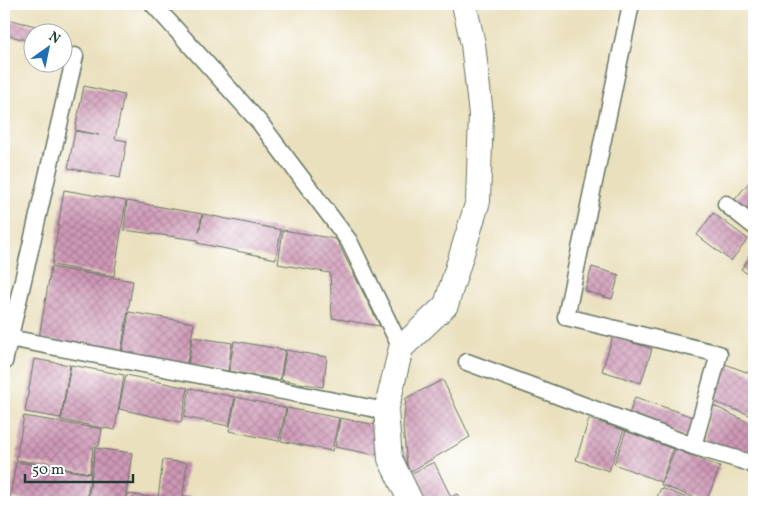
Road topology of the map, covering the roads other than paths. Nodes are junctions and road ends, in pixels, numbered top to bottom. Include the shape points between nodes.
1 (153, 4) edge
2 (464, 4) edge
3 (631, 4) edge
4 (75, 56) dead end
5 (726, 204) dead end
6 (754, 226) edge
7 (8, 338) junction
8 (401, 348) junction
9 (4, 362) edge
10 (467, 362) dead end
11 (386, 411) junction
12 (693, 446) junction
13 (754, 466) edge
14 (411, 502) edge

1 - 8 street via 260,122 349,240
2 - 8 street via 473,44 481,115 478,201 446,305
3 - 12 street via 566,317 719,354
4 - 7 street
5 - 6 street
7 - 9 street
7 - 11 street
8 - 11 street
10 - 12 street
11 - 14 street via 390,459
12 - 13 street

